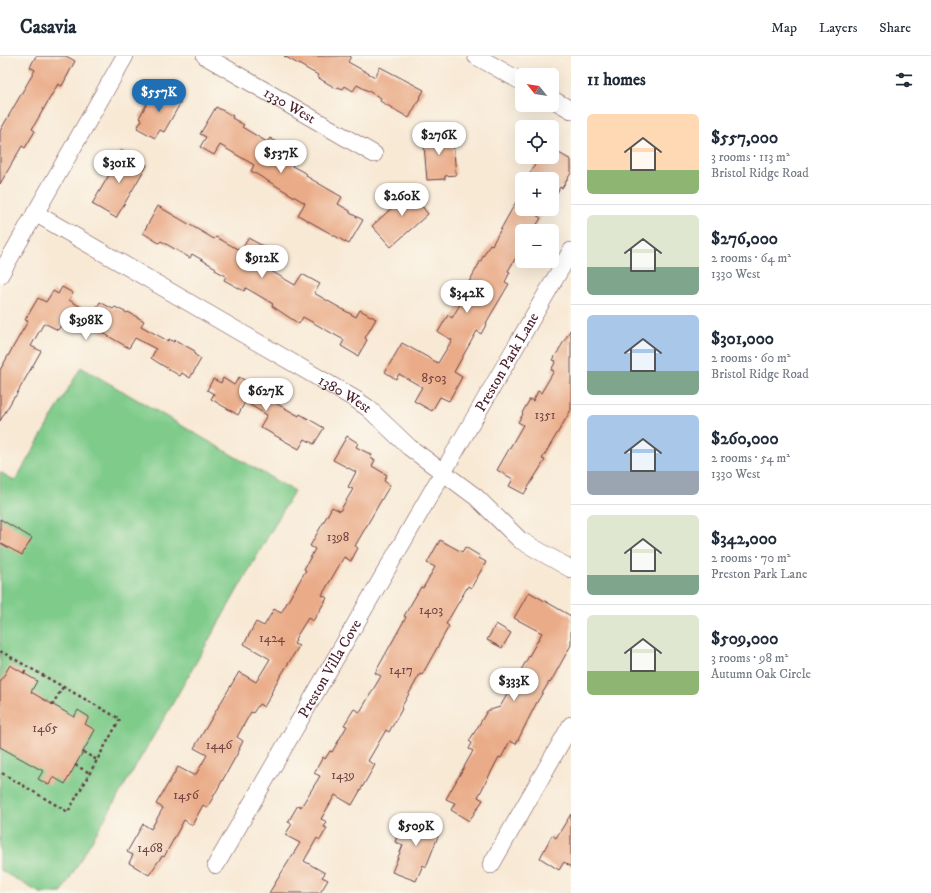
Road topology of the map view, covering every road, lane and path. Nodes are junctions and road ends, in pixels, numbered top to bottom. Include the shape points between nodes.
1 (125, 56) edge
2 (205, 56) edge
3 (476, 56) edge
4 (515, 78) edge
5 (559, 103) edge
6 (571, 110) edge
7 (374, 154) dead end
8 (35, 213) junction
9 (571, 251) edge
10 (0, 275) edge
11 (443, 472) junction
12 (571, 569) edge
13 (0, 651) edge
14 (27, 667) junction
15 (24, 673) dead end
16 (63, 687) junction
17 (52, 705) dead end
18 (571, 724) edge
19 (83, 752) dead end
20 (97, 760) junction
21 (76, 765) dead end
22 (0, 772) edge
23 (90, 773) junction
24 (216, 865) dead end
25 (490, 865) dead end

1 - 8 street
2 - 7 street, 1330 West
3 - 4 street
5 - 6 street
8 - 10 street
8 - 11 street, 1380 West via 355,399 409,447
9 - 11 street, Preston Park Lane
11 - 12 street, 1380 West via 476,497 520,540
11 - 24 street, Preston Villa Cove
13 - 14 path
14 - 15 path
14 - 16 path
16 - 17 path
16 - 20 path via 120,719
18 - 25 street
19 - 20 path
20 - 23 path
21 - 23 path
22 - 23 path via 68,812

